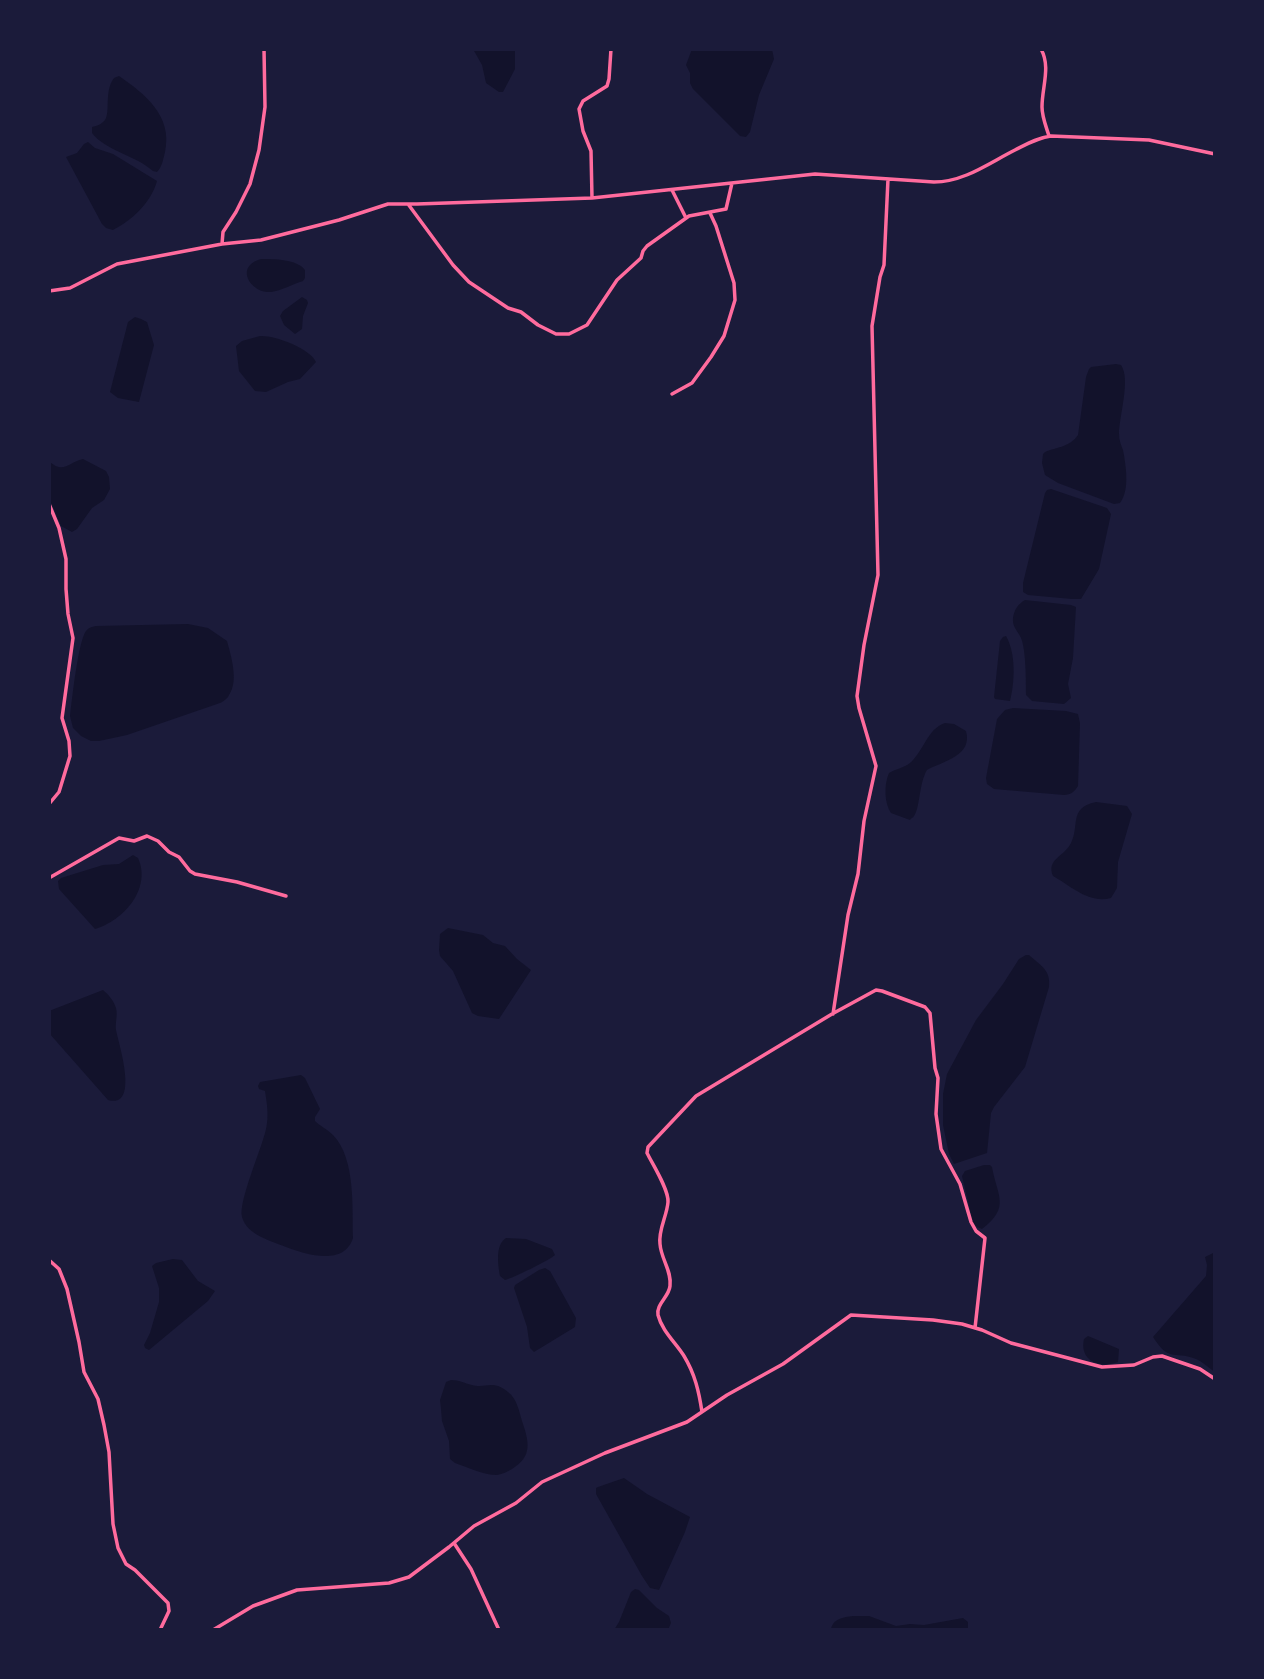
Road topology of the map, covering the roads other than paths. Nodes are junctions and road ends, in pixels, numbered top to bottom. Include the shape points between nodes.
1 (264, 49) edge
2 (611, 49) edge
3 (1041, 49) edge
4 (1049, 136) junction
5 (1215, 154) edge
6 (888, 179) junction
7 (732, 184) junction
8 (672, 190) junction
9 (593, 198) junction
10 (408, 204) junction
11 (710, 213) junction
12 (686, 218) junction
13 (222, 244) junction
14 (50, 291) edge
15 (49, 297) edge
16 (672, 394) dead end
17 (49, 504) edge
18 (49, 804) edge
19 (49, 878) edge
20 (286, 896) dead end
21 (832, 1014) junction
22 (49, 1260) edge
23 (975, 1328) junction
24 (1215, 1379) edge
25 (702, 1412) junction
26 (454, 1543) junction
27 (160, 1630) edge
28 (213, 1630) edge
29 (499, 1630) edge

1 - 13 street via 265,107 259,150 250,184 223,232
2 - 9 street via 607,86 583,101 579,109 591,151
3 - 4 street via 1046,59 1042,108
4 - 5 street via 1149,140
4 - 6 street via 951,181
6 - 7 street via 824,174
6 - 21 street via 884,265 872,326 878,575 857,696 876,766
7 - 8 street
7 - 11 street via 726,209
8 - 9 street
8 - 12 street
9 - 10 street
10 - 12 street via 469,282 556,334 569,334 587,325 647,246
10 - 13 street via 388,204 261,240
11 - 12 street
11 - 16 street via 734,283 735,300 724,336 710,357 692,383
13 - 14 street via 117,264 79,285
14 - 15 street
17 - 18 street via 66,559 73,638 62,718 70,756 59,792
19 - 20 street via 120,838 134,841 147,836 195,874
21 - 23 street via 878,990 929,1011 941,1149 960,1184 971,1222 985,1238
21 - 25 street via 696,1096 648,1147 668,1199 659,1241 670,1286 659,1317 696,1380
22 - 27 street via 59,1269 68,1294 84,1372 98,1399 109,1452 118,1548 126,1564 169,1606
23 - 24 street via 1011,1343 1102,1367 1134,1365 1162,1356
23 - 25 street via 933,1320 851,1315 783,1364
25 - 26 street via 675,1428 551,1478
26 - 28 street via 414,1575 399,1581 297,1590 262,1602
26 - 29 street

